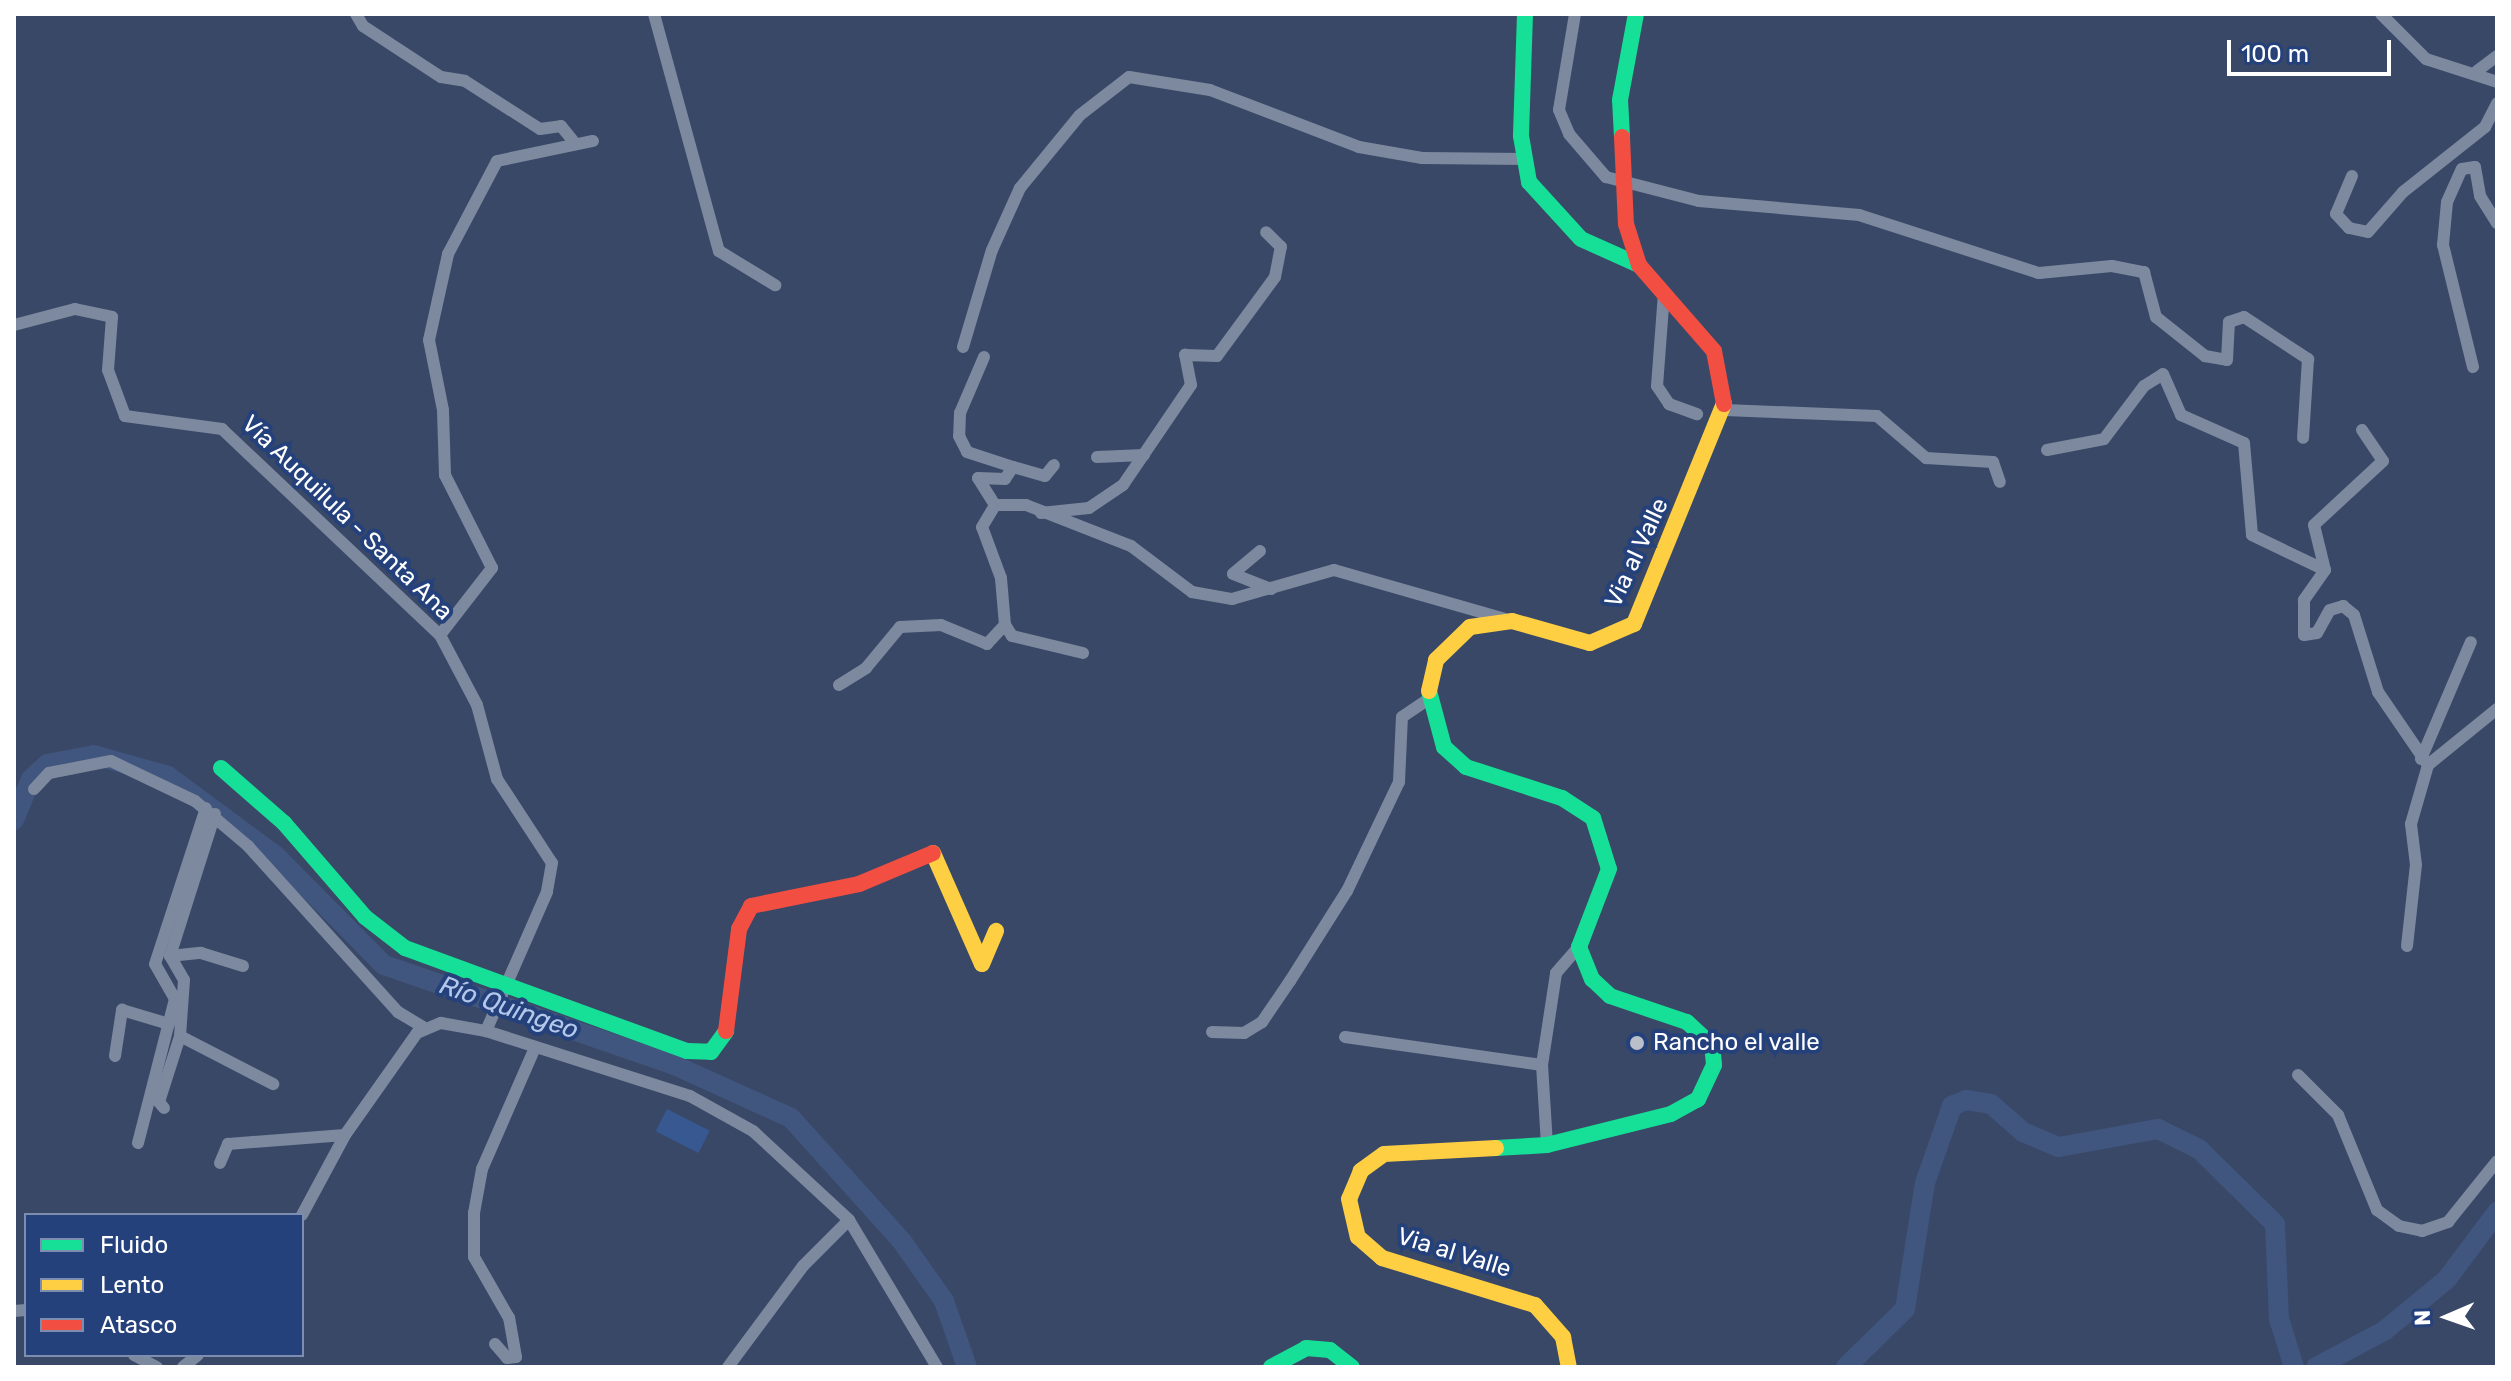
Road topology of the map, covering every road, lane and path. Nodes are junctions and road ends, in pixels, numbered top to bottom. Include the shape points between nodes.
1 (356, 14) edge
2 (654, 14) edge
3 (1525, 14) edge
4 (1575, 14) edge
5 (1636, 14) edge
6 (2381, 14) edge
7 (2497, 56) edge
8 (2477, 71) junction
9 (2497, 82) edge
10 (2497, 103) edge
11 (573, 141) junction
12 (593, 141) dead end
13 (1524, 159) junction
14 (2352, 176) dead end
15 (1622, 184) junction
16 (2497, 223) edge
17 (1266, 232) dead end
18 (1639, 265) junction
19 (775, 285) dead end
20 (1664, 293) junction
21 (14, 325) edge
22 (963, 347) dead end
23 (984, 357) dead end
24 (2473, 367) dead end
25 (1725, 410) junction
26 (1697, 414) dead end
27 (2362, 430) dead end
28 (2303, 438) dead end
29 (2047, 450) dead end
30 (1144, 455) junction
31 (1097, 457) dead end
32 (1054, 465) dead end
33 (1013, 467) junction
34 (2000, 482) dead end
35 (995, 505) junction
36 (1041, 513) junction
37 (1260, 551) dead end
38 (2325, 570) junction
39 (1274, 590) junction
40 (1512, 621) junction
41 (1005, 625) junction
42 (440, 635) junction
43 (2471, 642) dead end
44 (1083, 653) dead end
45 (839, 685) dead end
46 (1426, 701) junction
47 (2497, 709) edge
48 (2425, 762) junction
49 (221, 768) dead end
50 (34, 789) dead end
51 (210, 811) junction
52 (996, 931) dead end
53 (2407, 946) dead end
54 (1579, 947) junction
55 (170, 956) junction
56 (243, 966) dead end
57 (505, 990) junction
58 (169, 1024) junction
59 (488, 1026) junction
60 (423, 1027) junction
61 (1212, 1032) dead end
62 (180, 1036) junction
63 (1345, 1037) dead end
64 (534, 1050) junction
65 (115, 1056) dead end
66 (1542, 1065) junction
67 (2298, 1075) dead end
68 (273, 1084) dead end
69 (164, 1108) dead end
70 (345, 1135) junction
71 (138, 1143) dead end
72 (1547, 1145) junction
73 (2497, 1161) edge
74 (220, 1163) dead end
75 (303, 1213) edge
76 (849, 1220) junction
77 (495, 1344) dead end
78 (138, 1357) edge
79 (157, 1367) edge
80 (728, 1367) edge
81 (937, 1367) edge
82 (1271, 1367) edge
83 (1352, 1367) edge
84 (1569, 1367) edge

1 - 11 street via 363,26 441,77 465,81 540,129 561,126
2 - 19 street via 719,251
3 - 13 main road
4 - 15 street via 1559,110 1586,156
5 - 15 main road via 1622,59
6 - 8 street via 2426,59
7 - 8 street
8 - 9 street
10 - 14 street via 2485,127 2403,192 2368,232 2349,228 2336,214
11 - 12 street
11 - 42 street via 560,151 497,161 440,281 429,340 443,410 445,475 492,568
13 - 18 main road via 1539,199 1566,227 1599,251
13 - 22 street via 1422,158 1359,147 1299,131 1210,90 1129,77 1080,115 1020,188 992,250
15 - 18 main road
15 - 28 street via 1699,201 1859,215 2039,273 2112,266 2144,272 2156,317 2205,356 2227,360 2229,322 2244,317 2308,359
16 - 24 street via 2480,196 2475,167 2462,169 2447,202 2443,245
17 - 30 street via 1281,247 1275,277 1217,356 1185,355 1191,385
18 - 20 main road
20 - 25 main road via 1714,351
20 - 26 street via 1657,386 1669,404
21 - 42 street, Vía Auquilula - Santa Ana via 75,309 112,317 108,370 125,416 222,429
23 - 33 street via 960,413 962,446
25 - 34 street via 1877,416 1926,458 1993,462
25 - 40 main road, Via al Valle via 1634,624 1590,643
27 - 38 street via 2383,461 2314,525
29 - 38 street via 2104,439 2144,386 2163,374 2181,415 2244,443 2252,535
30 - 31 street
30 - 36 street via 1107,498
32 - 33 street via 1045,476
33 - 35 street via 1005,479 978,478
35 - 36 street via 1012,501
35 - 41 street via 982,527 1001,578
36 - 39 street via 1131,546 1192,592 1232,599
37 - 39 street via 1233,574
38 - 48 street via 2304,600 2304,635 2317,633 2330,610 2343,606 2354,615 2378,692
39 - 40 street via 1334,570
40 - 46 main road, Via al Valle via 1456,633 1436,660
41 - 44 street via 1012,636
41 - 45 street via 987,644 941,625 911,623
42 - 57 street, Vía Auquilula - Santa Ana via 477,705 497,779 552,863
43 - 48 street
46 - 54 main road via 1444,747 1466,767 1562,798 1599,827 1606,887
46 - 61 street via 1402,717 1399,782 1347,891 1290,981 1262,1022 1244,1033
47 - 48 street
48 - 53 street via 2411,824 2416,865
49 - 57 main road via 394,940
50 - 51 street via 49,773 111,761
51 - 55 street
51 - 58 street via 155,964 174,987
51 - 60 street via 366,980
52 - 57 main road via 982,964 938,854 924,850 859,884 742,912 738,1007 711,1052 687,1051
54 - 66 street via 1556,973
54 - 72 main road, Via al Valle via 1601,989 1687,1022 1712,1045 1714,1065 1706,1089 1685,1108
55 - 56 street via 201,953
55 - 62 street via 184,980
57 - 59 street, Vía Auquilula - Santa Ana
58 - 65 street via 122,1010
58 - 71 street
59 - 60 street
59 - 64 street
60 - 70 street
62 - 68 street
62 - 69 street via 159,1102
63 - 66 street
64 - 76 street via 719,1108
64 - 77 street via 482,1169 470,1243 509,1318 516,1357 507,1358
66 - 72 street
67 - 73 street via 2338,1115 2377,1210 2399,1226 2422,1231 2448,1222
70 - 74 street via 228,1144
70 - 75 street
72 - 84 main road, Via al Valle via 1384,1154 1361,1171 1349,1212 1358,1237 1382,1258 1535,1305 1563,1337
76 - 80 street via 803,1266
76 - 81 street
78 - 79 street
82 - 83 main road via 1306,1348 1330,1350

